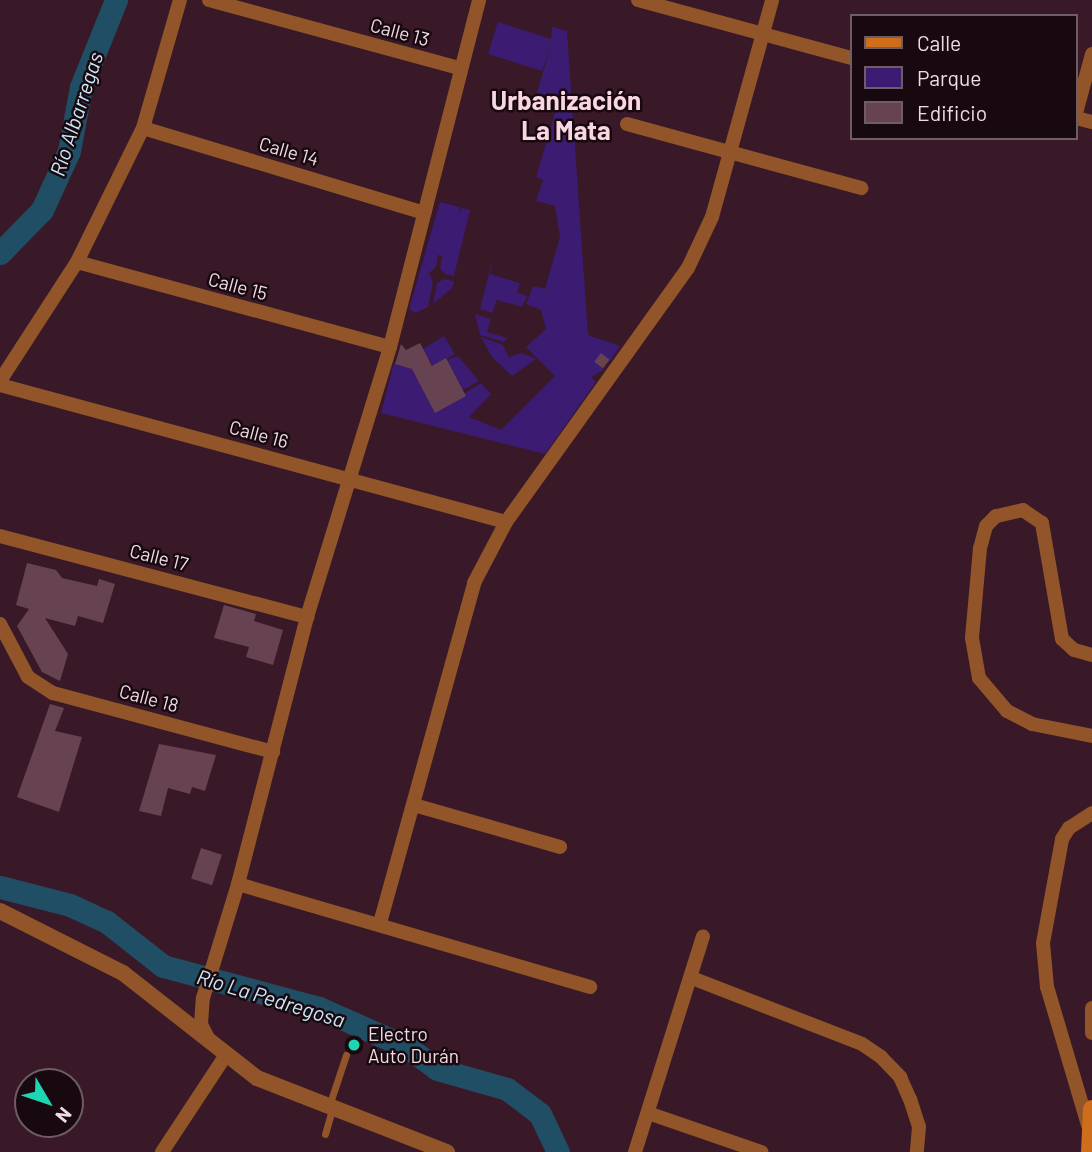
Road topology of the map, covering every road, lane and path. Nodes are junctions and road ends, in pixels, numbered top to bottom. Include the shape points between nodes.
1 (180, 0) edge
2 (209, 0) edge
3 (479, 0) edge
4 (638, 0) edge
5 (772, 0) edge
6 (763, 33) junction
7 (1092, 54) edge
8 (850, 57) edge
9 (460, 68) junction
10 (1078, 108) edge
11 (627, 124) dead end
12 (143, 128) junction
13 (732, 149) junction
14 (861, 188) dead end
15 (424, 213) junction
16 (77, 262) junction
17 (390, 347) junction
18 (0, 383) edge
19 (348, 478) junction
20 (506, 522) junction
21 (0, 536) edge
22 (307, 617) junction
23 (0, 624) edge
24 (1092, 655) edge
25 (1092, 736) edge
26 (273, 752) junction
27 (414, 805) junction
28 (1092, 813) edge
29 (560, 847) dead end
30 (238, 884) junction
31 (4, 913) edge
32 (380, 923) junction
33 (703, 936) dead end
34 (692, 978) junction
35 (590, 987) dead end
36 (1092, 1008) edge
37 (1092, 1033) edge
38 (211, 1045) junction
39 (226, 1055) junction
40 (346, 1055) dead end
41 (330, 1107) junction
42 (648, 1113) junction
43 (1090, 1117) edge
44 (325, 1134) dead end
45 (162, 1152) edge
46 (447, 1152) edge
47 (635, 1152) edge
48 (761, 1152) edge
49 (917, 1152) edge
50 (1090, 1152) edge

1 - 12 street
2 - 9 street, Calle 13
3 - 9 street
4 - 6 street
5 - 6 street
6 - 8 street
6 - 13 street
7 - 10 street
9 - 15 street
11 - 13 street
12 - 15 street, Calle 14
12 - 16 street
13 - 14 street
13 - 20 street via 712,217 688,268
15 - 17 street
16 - 17 street, Calle 15
16 - 18 street
17 - 19 street
18 - 19 street, Calle 16
19 - 20 street, Calle 16
19 - 22 street
20 - 27 street via 474,583
21 - 22 street, Calle 17
22 - 26 street
23 - 26 street, Calle 18 via 22,669 53,693
24 - 25 street via 1074,650 1062,639 1042,523 1023,510 996,516 985,529 980,548 972,638 979,678 1007,711 1032,724
26 - 30 street
27 - 29 street
27 - 32 street
28 - 43 street via 1069,828 1062,839 1042,943 1047,987
30 - 32 street
30 - 38 street via 203,998 201,1024
31 - 38 street via 123,973
32 - 35 street
33 - 34 street
34 - 42 street
34 - 49 street via 862,1044 881,1057 900,1077 910,1100 919,1127
36 - 37 street
38 - 39 street
39 - 41 street via 257,1078
39 - 45 street
40 - 41 lane
41 - 44 lane
41 - 46 street
42 - 47 street
42 - 48 street
43 - 50 main road

